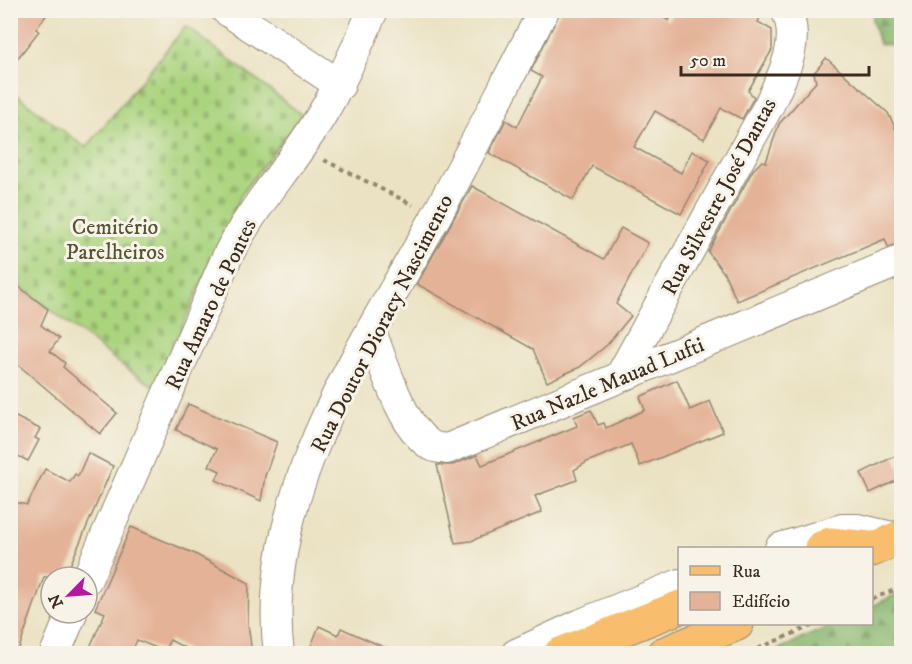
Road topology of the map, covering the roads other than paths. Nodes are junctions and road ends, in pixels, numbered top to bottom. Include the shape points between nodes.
1 (226, 10) edge
2 (373, 10) edge
3 (544, 10) edge
4 (786, 10) edge
5 (340, 85) junction
6 (902, 260) edge
7 (371, 332) junction
8 (621, 375) junction
9 (881, 545) edge
10 (786, 547) edge
11 (824, 547) edge
12 (93, 565) edge
13 (678, 585) edge
14 (678, 608) edge
15 (67, 625) edge
16 (735, 625) edge
17 (55, 654) edge
18 (279, 654) edge
19 (516, 654) edge
20 (560, 654) edge
21 (663, 654) edge

1 - 5 street
2 - 5 street, Rua Amaro de Pontes
3 - 7 street, Rua Doutor Dioracy Nascimento
4 - 8 street, Rua Silvestre José Dantas via 792,40 788,61 769,105
5 - 12 street, Rua Amaro de Pontes via 300,148 243,225
6 - 8 street, Rua Nazle Mauad Lufti
7 - 8 street, Rua Nazle Mauad Lufti via 406,416 431,446 447,449
7 - 18 street, Rua Doutor Dioracy Nascimento via 322,425 291,512 278,579
9 - 10 street via 858,529 842,529
9 - 11 main road
13 - 19 street
14 - 20 main road
15 - 17 street
16 - 21 main road

